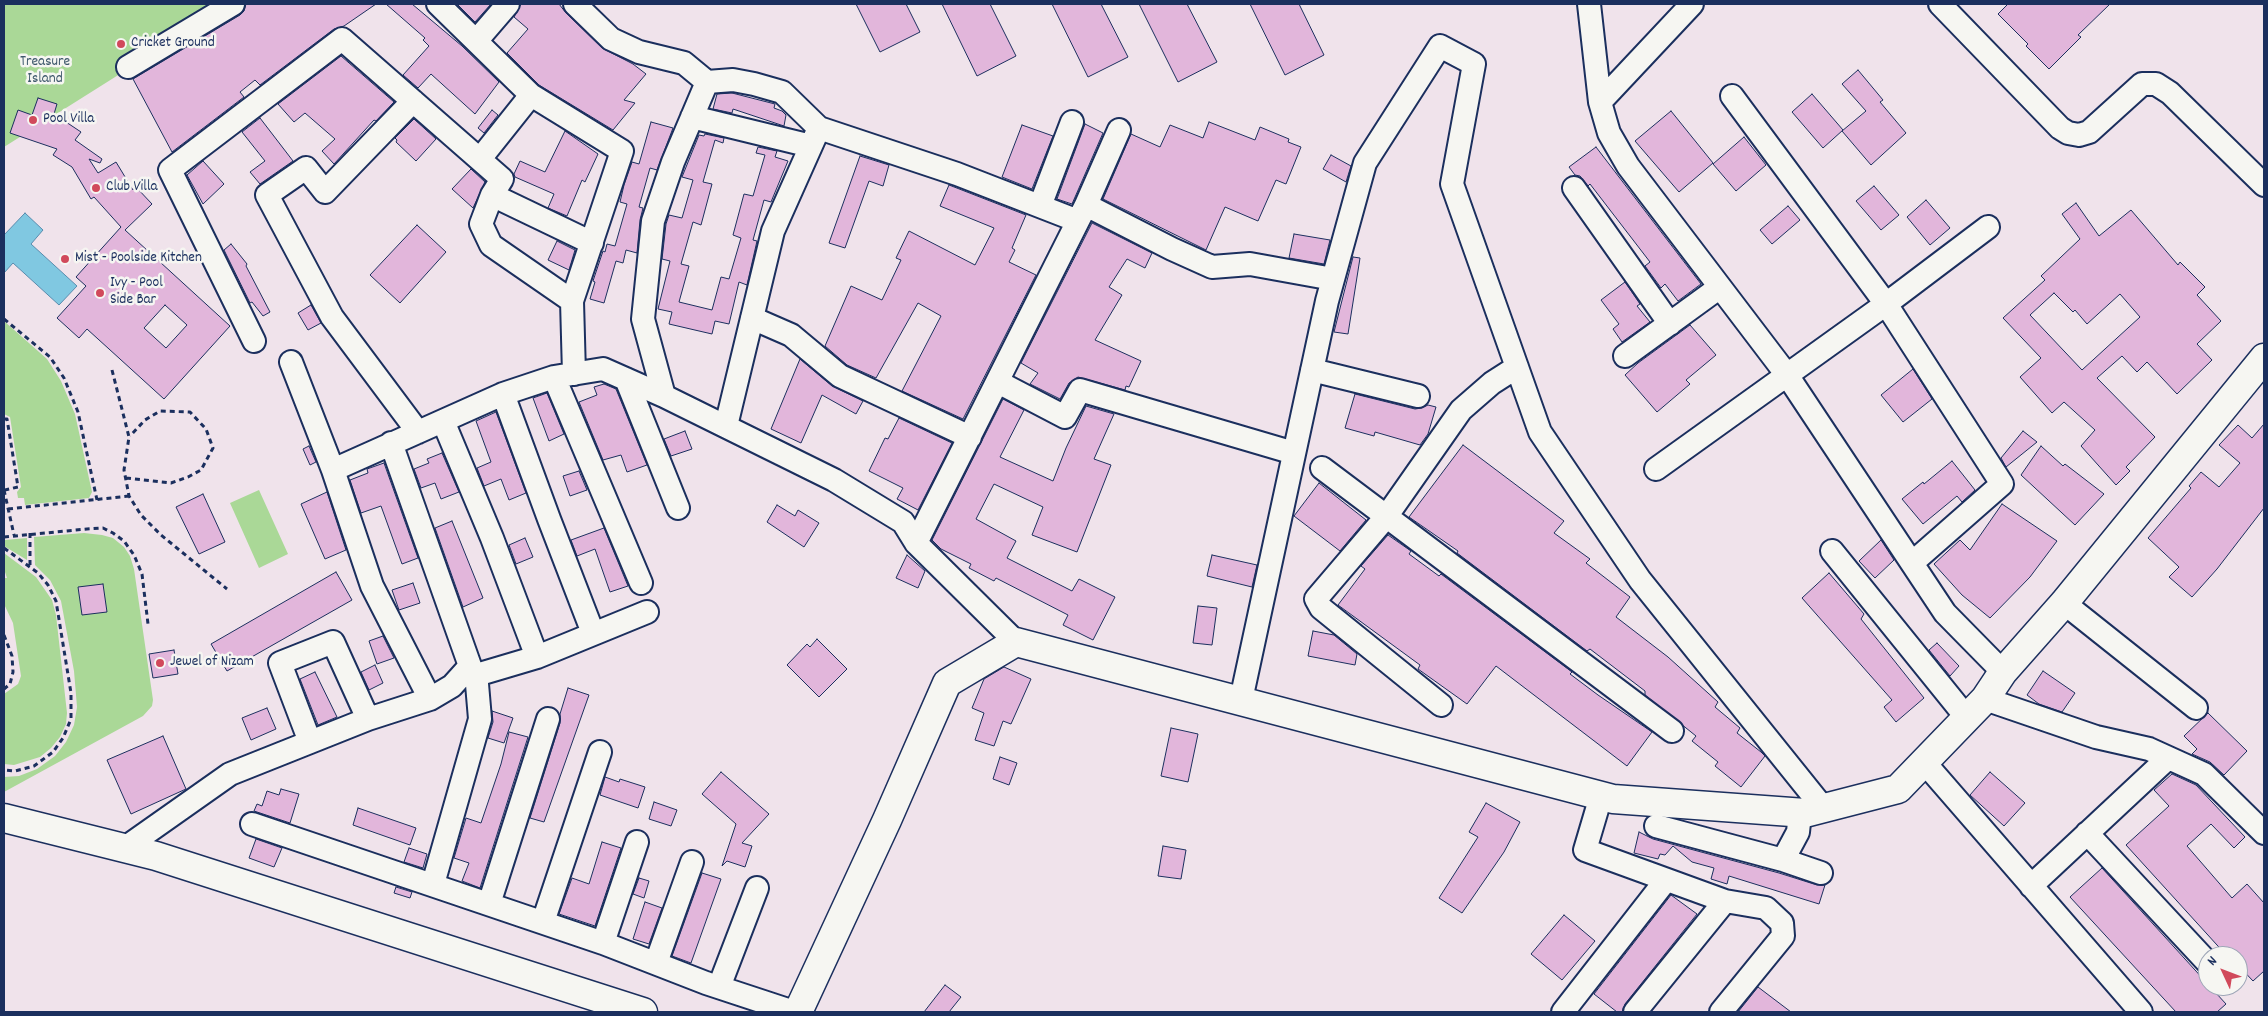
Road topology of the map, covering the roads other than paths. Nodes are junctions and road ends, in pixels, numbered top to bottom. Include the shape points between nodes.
1 (233, 4) edge
2 (438, 4) edge
3 (508, 4) edge
4 (575, 4) edge
5 (1589, 4) edge
6 (1692, 4) edge
7 (1940, 4) edge
8 (477, 40) junction
9 (128, 67) dead end
10 (706, 82) junction
11 (531, 95) junction
12 (1732, 96) dead end
13 (413, 101) junction
14 (1600, 102) junction
15 (692, 117) junction
16 (1072, 122) dead end
17 (1119, 130) dead end
18 (815, 137) junction
19 (480, 159) junction
20 (2264, 185) edge
21 (1574, 188) dead end
22 (492, 195) junction
23 (1040, 206) junction
24 (1082, 213) junction
25 (1988, 227) dead end
26 (592, 243) junction
27 (1333, 279) junction
28 (1720, 287) junction
29 (572, 301) junction
30 (1886, 304) junction
31 (752, 318) junction
32 (1670, 324) junction
33 (254, 341) dead end
34 (1625, 356) dead end
35 (2264, 358) edge
36 (291, 362) dead end
37 (1517, 367) junction
38 (1312, 370) junction
39 (564, 375) junction
40 (1787, 375) junction
41 (626, 380) junction
42 (998, 382) junction
43 (503, 394) junction
44 (664, 396) junction
45 (1418, 396) dead end
46 (443, 421) junction
47 (726, 426) junction
48 (418, 432) junction
49 (970, 437) junction
50 (391, 443) junction
51 (1294, 453) junction
52 (1322, 468) dead end
53 (1656, 469) dead end
54 (333, 470) junction
55 (678, 508) dead end
56 (1386, 517) junction
57 (916, 544) junction
58 (1832, 551) dead end
59 (1912, 563) junction
60 (641, 582) dead end
61 (2064, 603) junction
62 (647, 612) dead end
63 (593, 632) junction
64 (1016, 642) junction
65 (537, 658) junction
66 (2003, 672) junction
67 (473, 676) junction
68 (430, 699) junction
69 (1241, 700) junction
70 (1441, 705) dead end
71 (1976, 708) junction
72 (2196, 708) dead end
73 (368, 719) junction
74 (548, 719) dead end
75 (1672, 731) dead end
76 (310, 742) junction
77 (600, 752) dead end
78 (2168, 758) junction
79 (1924, 762) junction
80 (1601, 796) junction
81 (1812, 811) junction
82 (4, 818) edge
83 (252, 824) dead end
84 (1656, 826) dead end
85 (2264, 833) edge
86 (2087, 834) junction
87 (636, 842) dead end
88 (125, 848) junction
89 (1782, 860) junction
90 (692, 862) dead end
91 (1821, 873) dead end
92 (1666, 880) junction
93 (433, 884) junction
94 (2031, 886) junction
95 (756, 888) dead end
96 (1725, 901) junction
97 (489, 904) junction
98 (543, 922) junction
99 (603, 943) junction
100 (2198, 952) edge
101 (656, 964) junction
102 (719, 987) junction
103 (642, 1012) edge
104 (796, 1012) edge
105 (1563, 1012) edge
106 (1635, 1012) edge
107 (1721, 1012) edge
108 (2141, 1012) edge

1 - 9 street
2 - 8 street
3 - 8 street
4 - 10 street via 611,39 639,52 684,63
5 - 14 street
6 - 14 street
7 - 20 street via 2068,133 2079,135 2089,132 2142,84 2156,84 2170,93
8 - 11 street
10 - 15 street
10 - 18 street via 733,80 782,92
11 - 19 street
11 - 26 street via 622,151
12 - 30 street
13 - 19 street
13 - 33 street via 342,40 170,170
13 - 48 street via 325,192 306,168 267,195 332,317
14 - 28 street via 1608,133 1628,166
15 - 18 street
15 - 44 street via 653,221 643,319
16 - 23 street
17 - 24 street
18 - 23 street via 958,174
18 - 31 street via 774,230
19 - 22 street via 502,179
21 - 32 street
22 - 26 street
22 - 29 street via 481,224 491,245
23 - 24 street
24 - 27 street via 1212,267 1250,264
24 - 42 street
25 - 30 street
26 - 29 street
27 - 37 street via 1365,164 1440,46 1474,64 1452,184
27 - 38 street
28 - 32 street
28 - 40 street
29 - 39 street
30 - 40 street
30 - 59 street via 2002,484
31 - 47 street
31 - 49 street via 791,335 840,376
32 - 34 street
35 - 61 street
36 - 54 street
37 - 56 street via 1492,383 1461,410
37 - 81 street via 1540,432 1640,580
38 - 45 street
38 - 51 street
39 - 41 street via 603,369
39 - 43 street
39 - 60 street
40 - 53 street
40 - 59 street
41 - 44 street
41 - 55 street
42 - 49 street
42 - 51 street via 1065,417 1080,390
43 - 46 street
43 - 63 street
44 - 47 street
46 - 48 street
46 - 65 street
47 - 57 street via 841,484 902,522
48 - 50 street
49 - 57 street
50 - 54 street
50 - 67 street
51 - 69 street
52 - 56 street
54 - 68 street via 372,586
56 - 70 street via 1316,598 1321,608
56 - 75 street
57 - 64 street
58 - 71 street
59 - 66 street via 1945,613
61 - 66 street
61 - 72 street
62 - 63 street
63 - 65 street
64 - 69 street
64 - 104 street via 947,683 887,820
65 - 67 street
66 - 71 street
67 - 68 street
67 - 93 street via 480,719
68 - 73 street
69 - 80 street
71 - 78 street via 2149,749
71 - 79 street
73 - 76 street
73 - 76 street via 333,642 280,664
74 - 97 street
76 - 88 street via 230,774
77 - 98 street
78 - 85 street via 2204,774
78 - 86 street
79 - 81 street via 1898,788
79 - 94 street
80 - 81 street
80 - 92 street via 1585,850
81 - 89 street
82 - 88 street
83 - 93 street
84 - 89 street
86 - 94 street
86 - 100 street
87 - 99 street
88 - 103 street
89 - 91 street
90 - 101 street
92 - 96 street
92 - 105 street
93 - 97 street
94 - 108 street
95 - 102 street
96 - 106 street
96 - 107 street via 1766,908 1782,922 1783,936
97 - 98 street
98 - 99 street
99 - 101 street
101 - 102 street
102 - 104 street

